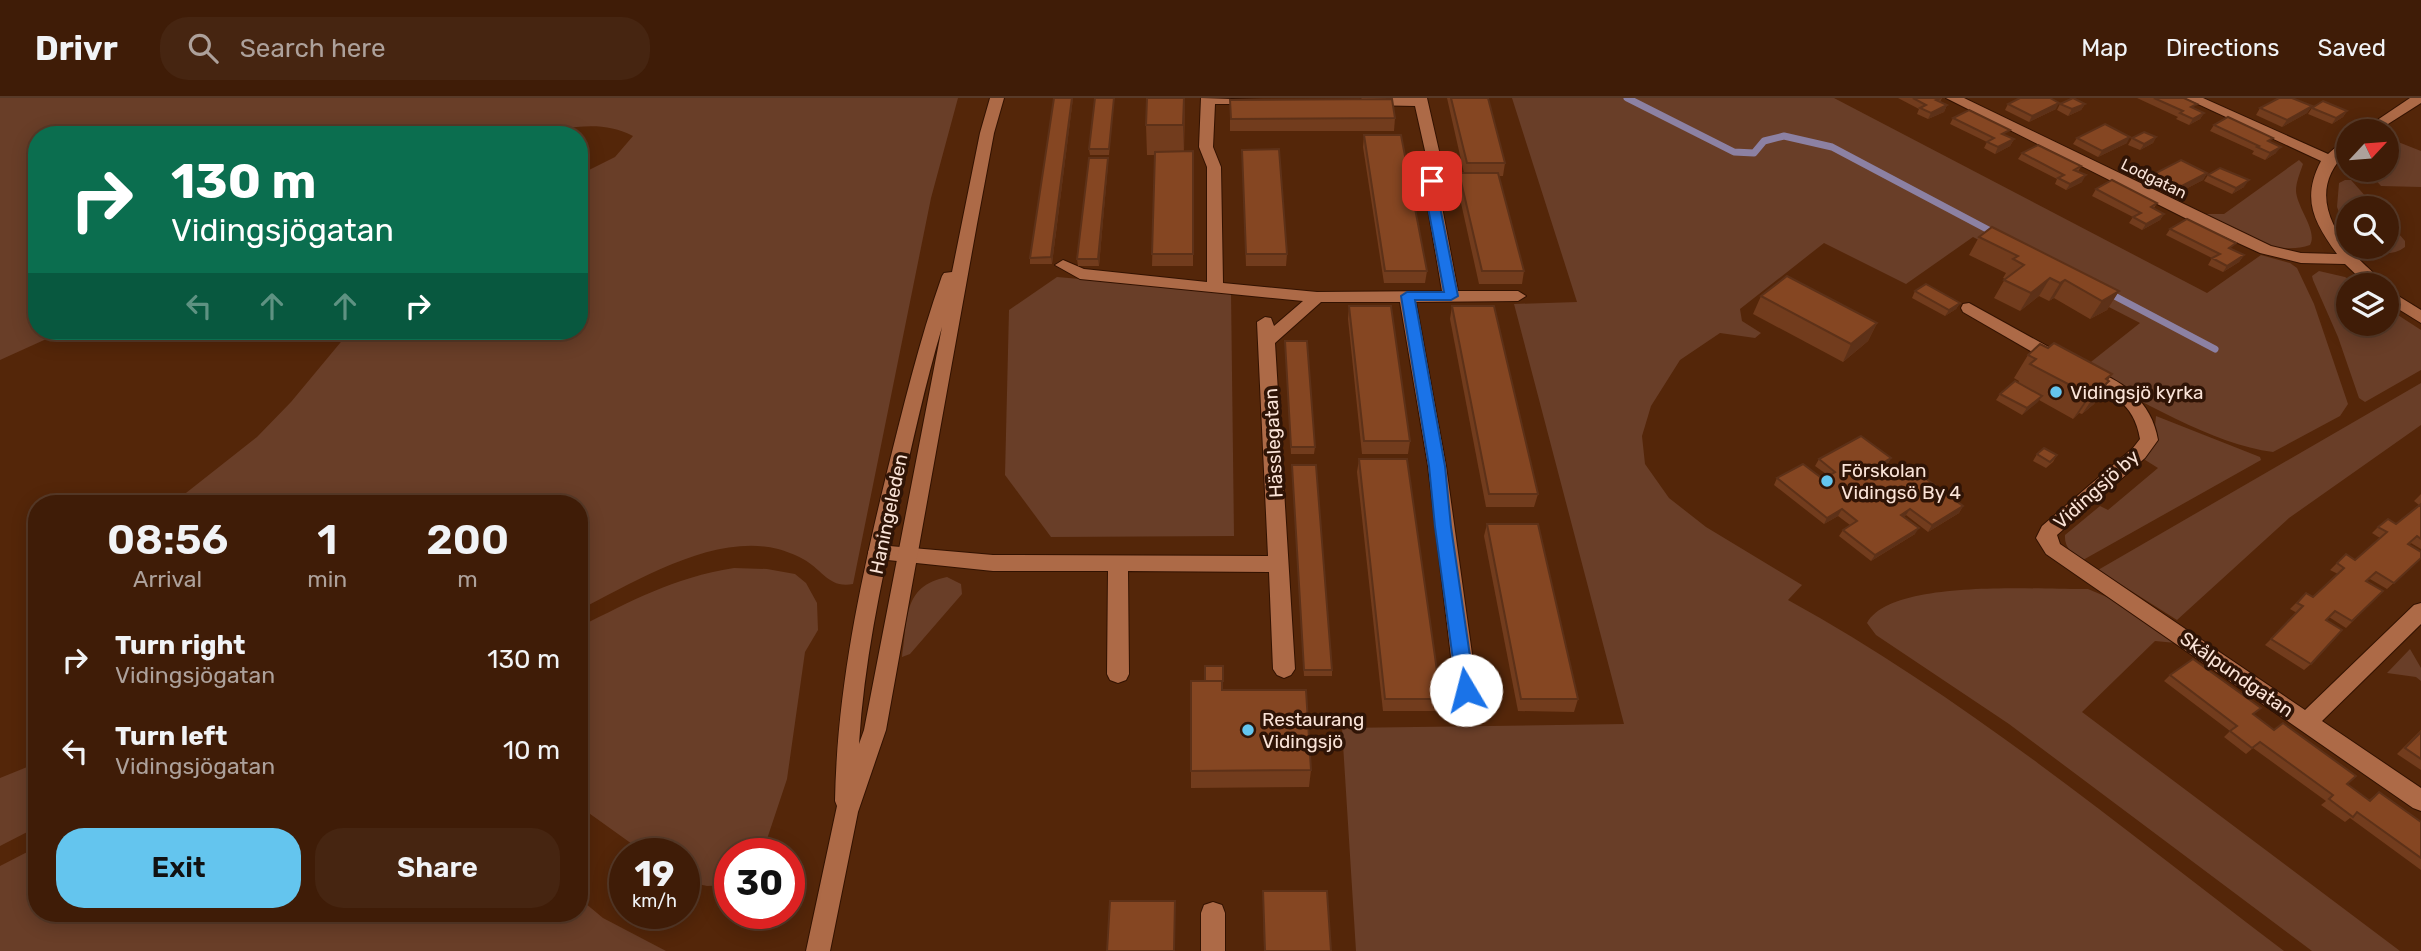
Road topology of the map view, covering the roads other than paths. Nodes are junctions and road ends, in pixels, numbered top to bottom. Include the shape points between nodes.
1 (989, 98) edge
2 (997, 98) edge
3 (1953, 98) edge
4 (2192, 98) edge
5 (1208, 99) edge
6 (2419, 99) edge
7 (1269, 100) edge
8 (1421, 100) edge
9 (1352, 101) edge
10 (2387, 119) edge
11 (987, 133) junction
12 (2336, 153) edge
13 (2328, 159) junction
14 (969, 224) junction
15 (2336, 244) edge
16 (2336, 259) edge
17 (2349, 259) edge
18 (1063, 265) dead end
19 (2364, 273) edge
20 (1215, 285) junction
21 (1407, 296) junction
22 (1451, 296) junction
23 (1518, 296) dead end
24 (1317, 297) junction
25 (2399, 302) edge
26 (1969, 308) dead end
27 (2421, 318) edge
28 (1267, 331) joint
29 (878, 552) junction
30 (909, 553) junction
31 (1279, 564) junction
32 (1118, 565) junction
33 (2421, 611) edge
34 (2167, 625) joint
35 (1284, 669) dead end
36 (1118, 674) dead end
37 (1466, 690) dead end
38 (2306, 723) junction
39 (2421, 802) edge
40 (846, 813) junction
41 (1213, 912) dead end
42 (818, 951) edge
43 (1213, 951) edge

1 - 11 street, Haningeleden
2 - 11 street, Haningeleden
3 - 16 street, Lodgatan via 2254,246 2301,258
4 - 13 street
5 - 7 street
5 - 20 street via 1206,148 1214,167
6 - 10 street
8 - 9 street
8 - 22 street via 1435,164 1431,186
11 - 14 street, Haningeleden
12 - 13 street
13 - 15 street via 2320,177 2318,204
14 - 29 street, Haningeleden via 931,328
14 - 30 street, Haningeleden
17 - 19 street
18 - 20 street via 1080,274
20 - 24 street
21 - 22 street
21 - 24 street
21 - 37 street via 1437,466
22 - 23 street
24 - 28 street
25 - 27 street
26 - 34 street, Vidingsjö by via 2130,398 2142,410 2149,440 2046,538 2082,571
28 - 31 street, Hässlegatan
29 - 30 street
29 - 40 street, Haningeleden via 847,731
30 - 32 street via 993,563
30 - 40 street, Haningeleden via 875,730
31 - 32 street
31 - 35 street, Hässlegatan
32 - 36 street
33 - 38 street, Skålpundgatan
34 - 38 street, Skålpundgatan
38 - 39 street, Skålpundgatan
40 - 42 street, Haningeleden
41 - 43 street

